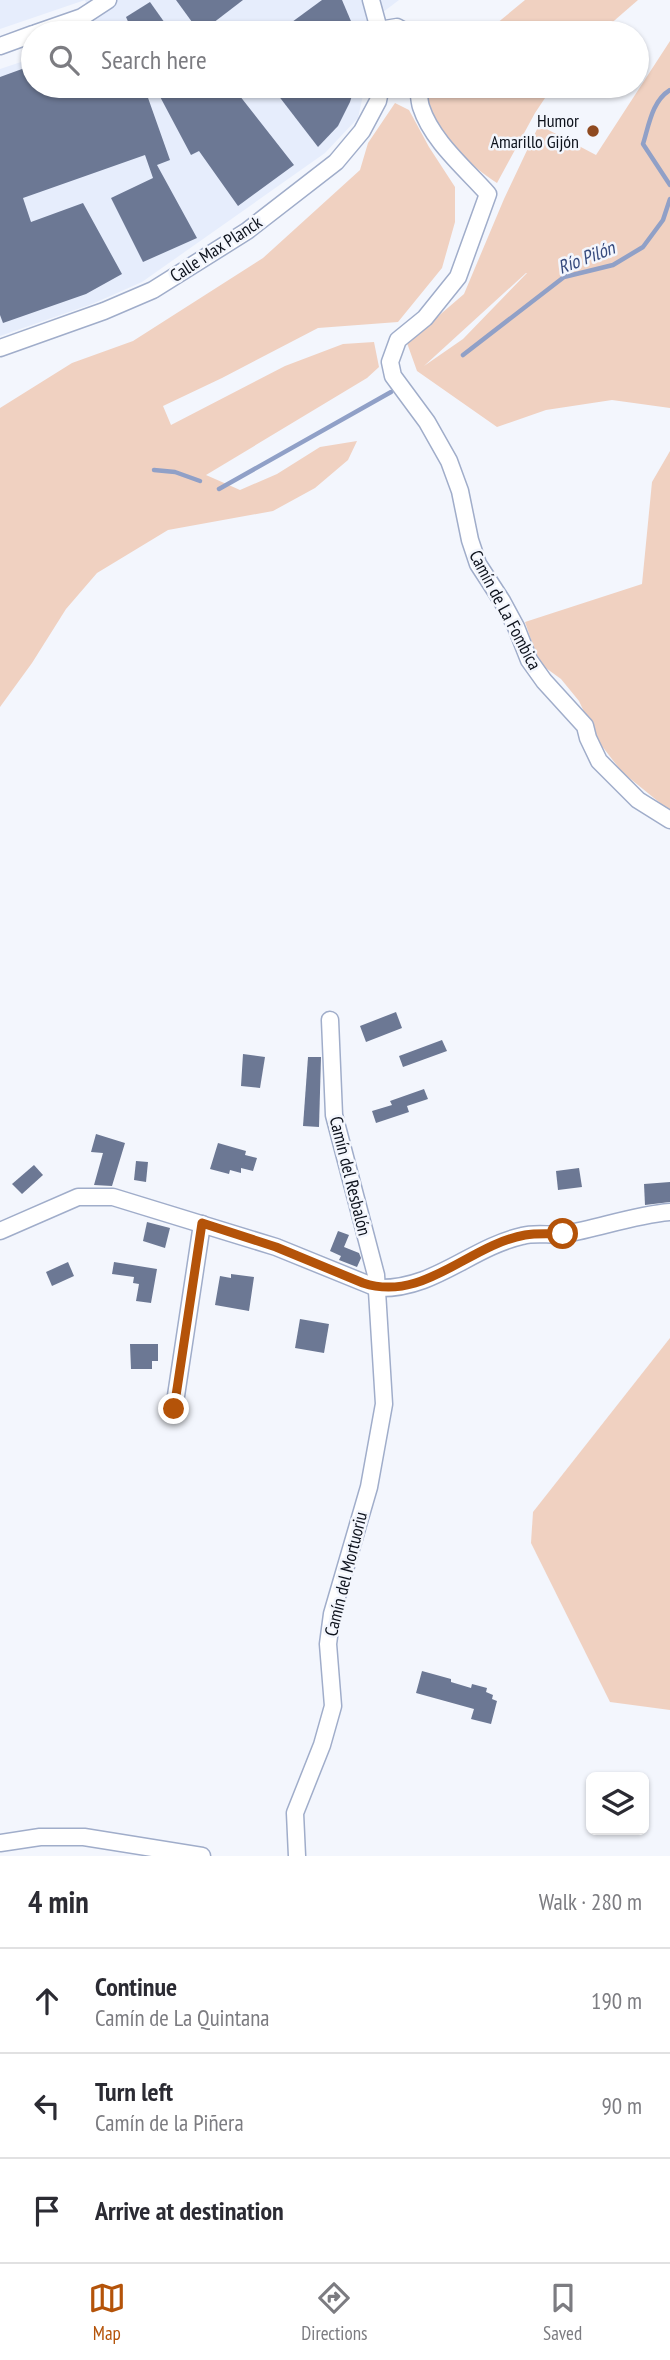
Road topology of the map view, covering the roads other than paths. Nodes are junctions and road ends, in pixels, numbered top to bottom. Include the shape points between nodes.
1 (108, 0) edge
2 (371, 0) edge
3 (71, 21) edge
4 (376, 21) edge
5 (21, 39) edge
6 (0, 46) edge
7 (379, 98) edge
8 (419, 98) edge
9 (0, 348) edge
10 (670, 820) edge
11 (330, 1020) dead end
12 (670, 1212) edge
13 (202, 1223) junction
14 (0, 1231) edge
15 (377, 1288) junction
16 (174, 1409) dead end
17 (0, 1843) edge
18 (202, 1856) edge
19 (297, 1856) edge

1 - 3 street
2 - 4 street
5 - 6 street
7 - 9 street, Calle Max Planck via 362,131 336,162 247,231 153,290
8 - 10 street, Camín de La Fombica via 439,139 488,194 457,277 425,318 398,340 390,362 393,376 449,460 478,564 516,627 529,660 585,726 599,761 638,800
11 - 15 street, Camín del Resbalón via 334,1115
12 - 15 street via 563,1234 523,1235 426,1280 393,1289
13 - 14 street via 98,1196 78,1197
13 - 15 street
13 - 16 street
15 - 19 street, Camín del Mortuoriu via 384,1404 369,1487 332,1614 328,1644 333,1706 295,1813
17 - 18 street via 85,1837

